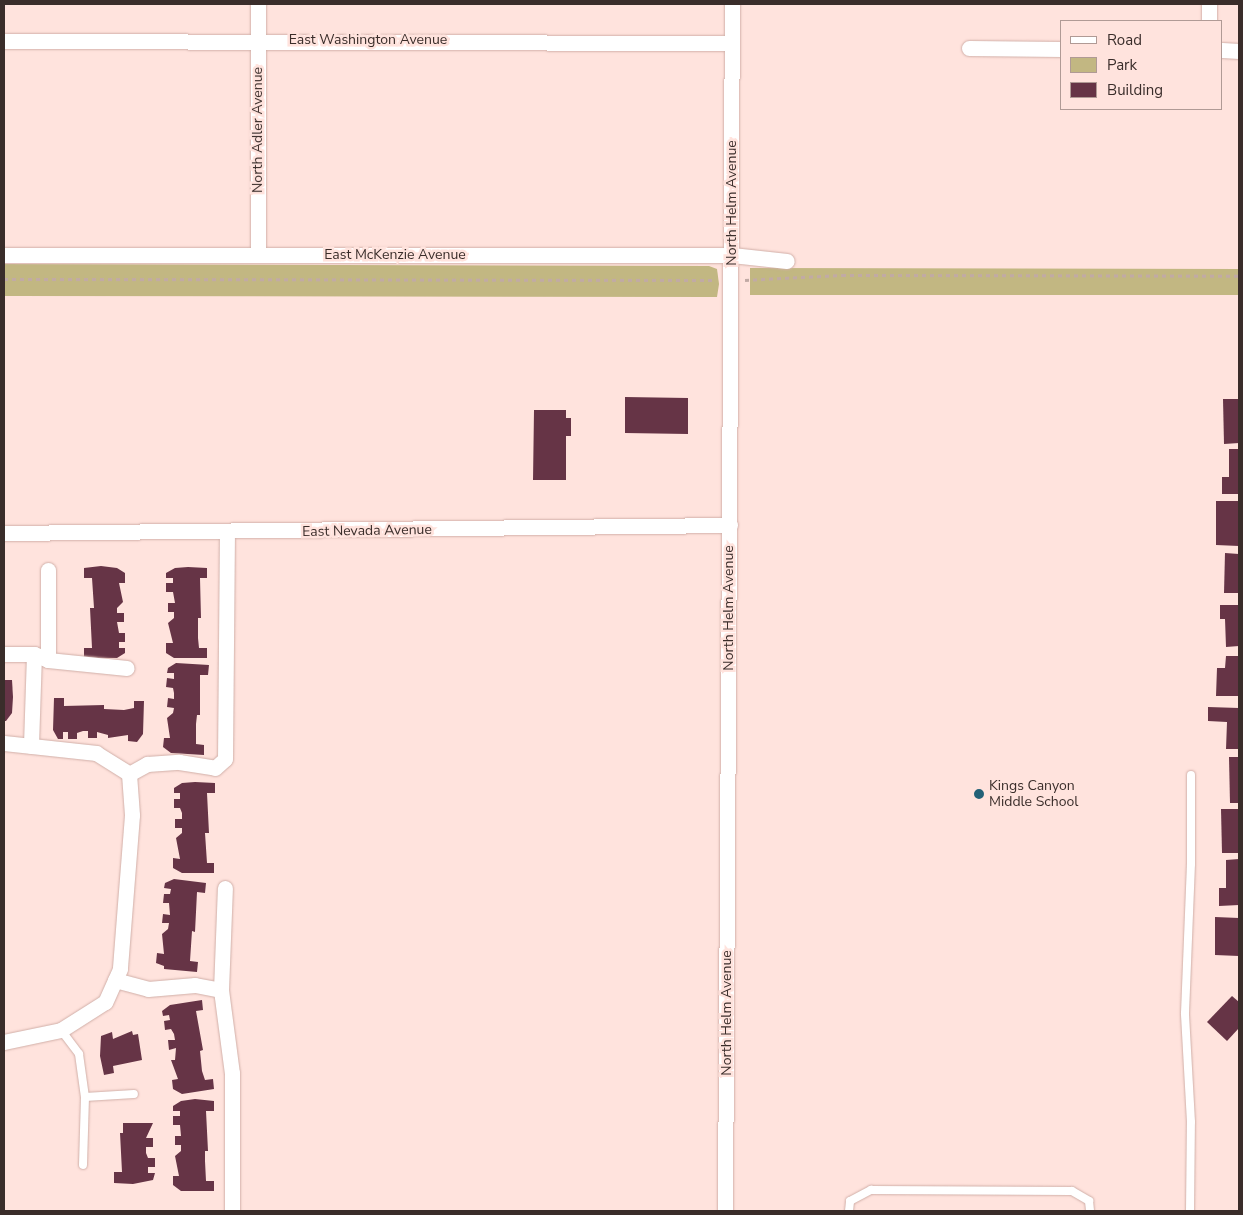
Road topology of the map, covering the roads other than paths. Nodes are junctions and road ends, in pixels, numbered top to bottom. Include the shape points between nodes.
1 (258, 4) edge
2 (732, 4) edge
3 (1209, 4) edge
4 (1209, 20) edge
5 (258, 40) junction
6 (4, 41) edge
7 (732, 43) junction
8 (969, 48) dead end
9 (1060, 49) edge
10 (1223, 50) edge
11 (1239, 51) edge
12 (4, 255) edge
13 (258, 255) junction
14 (732, 255) junction
15 (787, 261) dead end
16 (730, 525) junction
17 (4, 533) edge
18 (227, 533) junction
19 (48, 570) dead end
20 (4, 654) edge
21 (41, 657) junction
22 (127, 668) dead end
23 (4, 743) edge
24 (32, 746) junction
25 (129, 774) junction
26 (1191, 775) dead end
27 (225, 888) dead end
28 (115, 980) junction
29 (221, 990) junction
30 (61, 1030) junction
31 (4, 1042) edge
32 (134, 1094) dead end
33 (85, 1097) junction
34 (83, 1165) dead end
35 (232, 1211) edge
36 (725, 1211) edge
37 (849, 1211) edge
38 (1090, 1211) edge
39 (1190, 1211) edge

1 - 5 street, North Adler Avenue
2 - 7 street, North Helm Avenue
3 - 4 street
5 - 6 street, East Washington Avenue
5 - 7 street, East Washington Avenue
5 - 13 street, North Adler Avenue
7 - 14 street, North Helm Avenue
8 - 9 street
10 - 11 street
12 - 13 street, East McKenzie Avenue
13 - 14 street, East McKenzie Avenue
14 - 15 street, East McKenzie Avenue
14 - 16 street, North Helm Avenue
16 - 18 street, East Nevada Avenue
16 - 36 street, North Helm Avenue
17 - 18 street, East Nevada Avenue
18 - 25 street via 225,760 215,768 179,762 147,764
19 - 21 street
20 - 21 street
21 - 22 street
21 - 24 street
23 - 24 street
24 - 25 street via 96,753
25 - 28 street via 132,815 128,900 120,969
26 - 39 lane via 1185,1013 1191,1122
27 - 29 street
28 - 29 street via 148,989 195,985
28 - 30 street via 105,1002
29 - 35 street via 232,1073
30 - 31 street
30 - 33 lane via 79,1054
32 - 33 lane
33 - 34 lane
37 - 38 lane via 850,1200 871,1190 1072,1191 1089,1201

